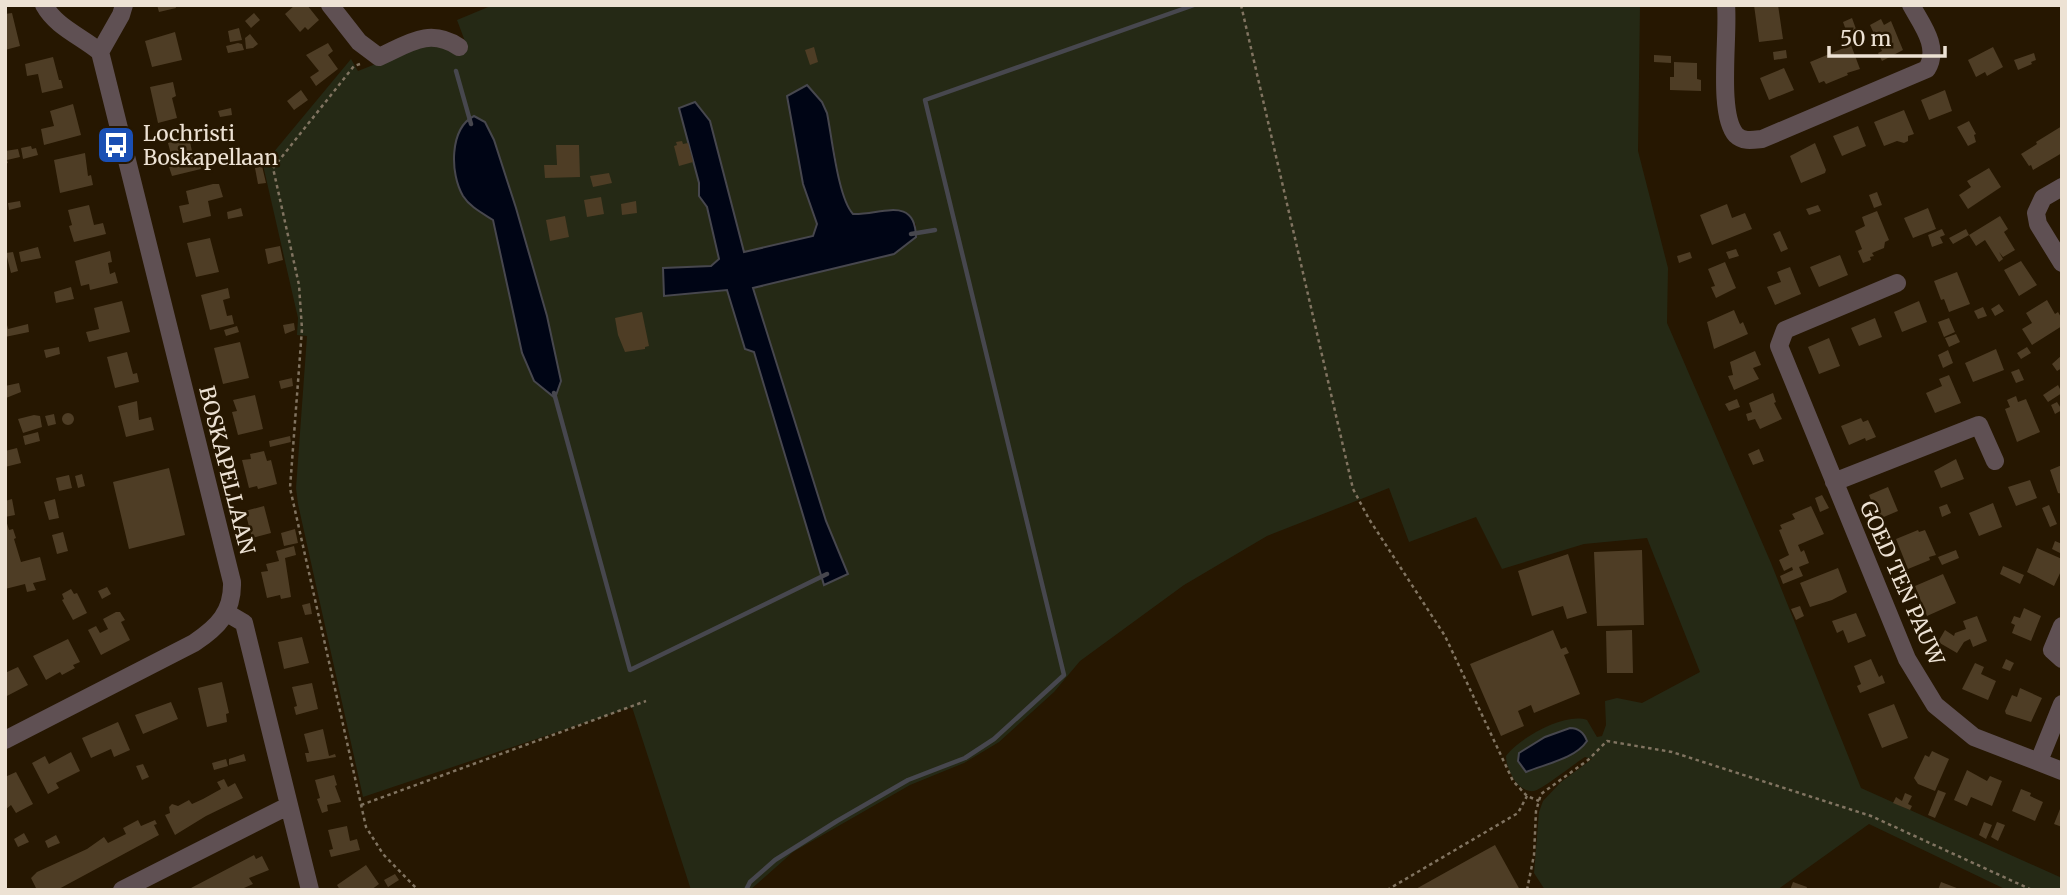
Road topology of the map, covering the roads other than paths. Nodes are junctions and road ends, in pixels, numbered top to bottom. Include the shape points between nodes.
1 (44, 5) edge
2 (124, 5) edge
3 (330, 5) edge
4 (1726, 5) edge
5 (1911, 5) edge
6 (459, 47) dead end
7 (100, 52) junction
8 (2062, 187) edge
9 (2062, 263) edge
10 (1897, 283) dead end
11 (1995, 461) dead end
12 (1834, 482) junction
13 (227, 613) junction
14 (2062, 626) edge
15 (2062, 659) edge
16 (2062, 704) edge
17 (5, 740) edge
18 (2039, 761) junction
19 (2062, 771) edge
20 (288, 806) junction
21 (122, 890) edge
22 (310, 890) edge

1 - 7 street via 53,19
2 - 7 street
3 - 6 street via 359,42 379,57 431,36
4 - 5 street via 1730,124 1742,140 1752,141 1927,69 1933,60 1932,50
7 - 13 street, BOSKAPELLAAN via 232,582
8 - 9 street via 2043,198 2036,213
10 - 12 street, GOED TEN PAUW via 1785,330 1779,346
11 - 12 street, GOED TEN PAUW via 1979,425
12 - 18 street, GOED TEN PAUW via 1907,659 1935,705 1974,737
13 - 17 street via 215,629 194,643
13 - 20 street via 243,623
14 - 15 street via 2052,650
16 - 18 street
18 - 19 street, GOED TEN PAUW
20 - 21 street
20 - 22 street

